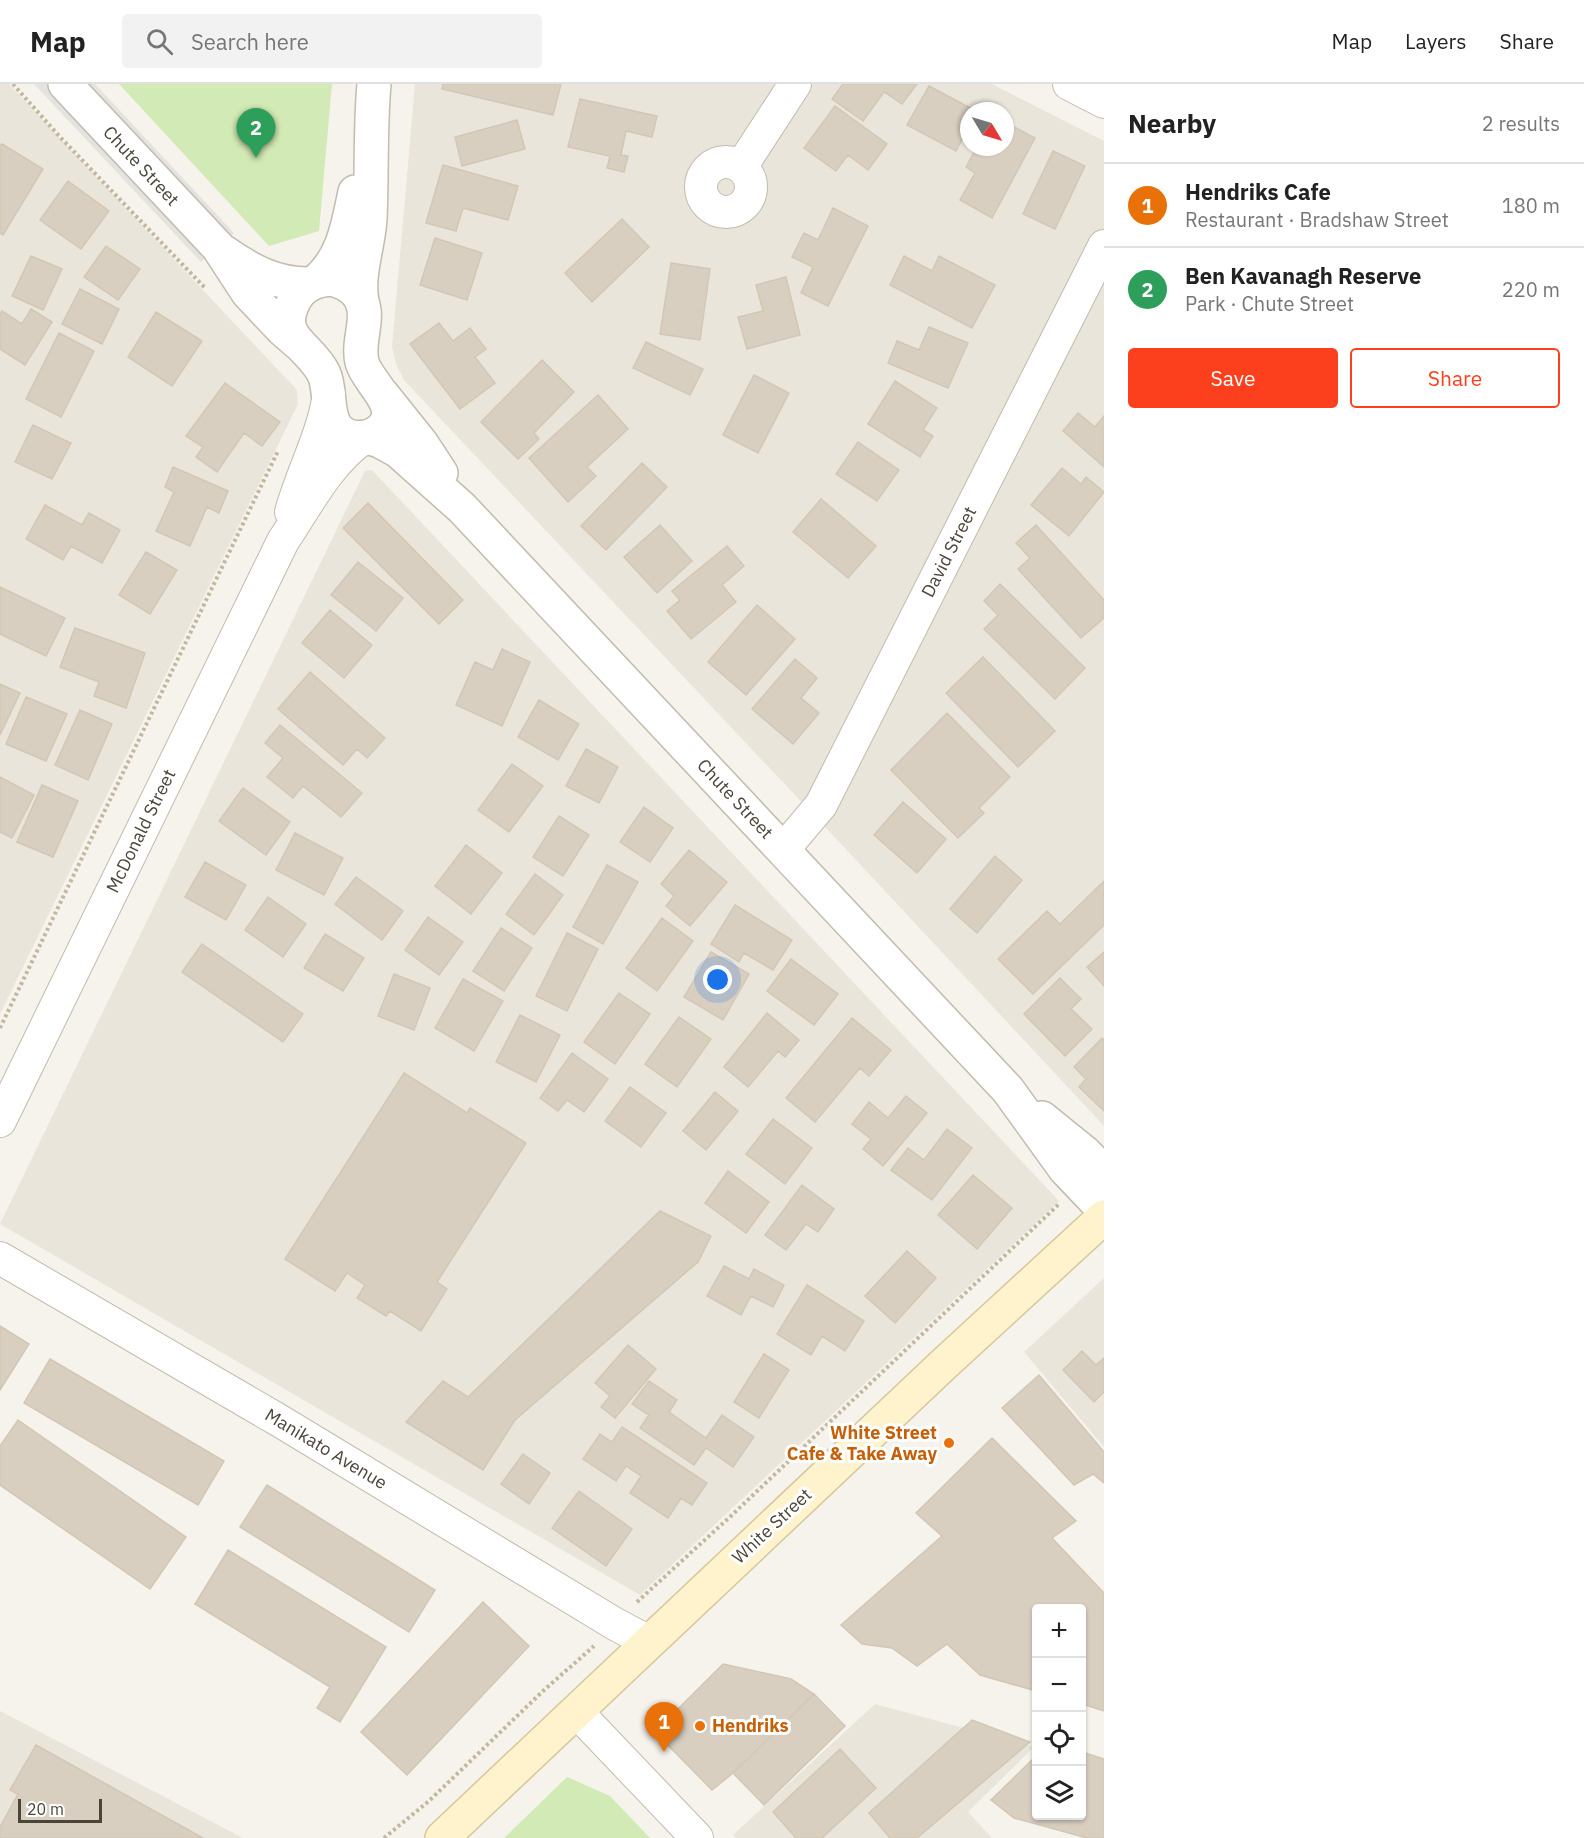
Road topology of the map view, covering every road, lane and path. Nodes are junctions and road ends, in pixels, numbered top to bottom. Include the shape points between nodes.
1 (13, 84) edge
2 (65, 84) edge
3 (374, 84) edge
4 (795, 84) edge
5 (1069, 84) edge
6 (1104, 102) edge
7 (370, 123) junction
8 (741, 167) dead end
9 (1104, 246) edge
10 (218, 248) junction
11 (313, 283) junction
12 (207, 290) dead end
13 (362, 302) junction
14 (298, 343) junction
15 (379, 391) junction
16 (329, 394) junction
17 (365, 437) junction
18 (282, 443) dead end
19 (462, 508) junction
20 (283, 541) junction
21 (783, 850) junction
22 (0, 1028) edge
23 (1008, 1090) junction
24 (0, 1121) edge
25 (1104, 1172) edge
26 (1062, 1201) dead end
27 (1104, 1210) edge
28 (1104, 1217) edge
29 (0, 1258) edge
30 (615, 1624) junction
31 (649, 1642) junction
32 (576, 1711) junction
33 (384, 1838) edge
34 (442, 1838) edge
35 (697, 1838) edge

1 - 12 path
2 - 10 street, Chute Street
3 - 7 street
4 - 8 street
5 - 6 street
7 - 11 street via 341,247 329,269
7 - 13 street via 370,219 360,283
9 - 21 street, David Street via 821,805
10 - 11 street, Chute Street via 272,279
10 - 14 street, Chute Street via 248,293
11 - 13 street, Chute Street via 331,279 343,282
11 - 14 street via 296,296 288,316 289,329
13 - 15 street via 362,361
14 - 16 street via 322,370
15 - 17 street via 387,405 388,418 382,429
15 - 19 street, Chute Street via 430,455
16 - 17 street, Chute Street via 337,428 348,436
16 - 20 street, McDonald Street via 323,424
17 - 19 street, Chute Street via 398,452
17 - 20 street, McDonald Street via 342,455
18 - 22 path
19 - 21 street, Chute Street
20 - 24 street, McDonald Street
21 - 23 street, Chute Street
23 - 25 street, Chute Street
23 - 27 street, Chute Street via 1065,1169
26 - 30 path
28 - 31 main road, White Street
29 - 30 street, Manikato Avenue via 291,1427
30 - 31 street, Manikato Avenue
30 - 33 path via 429,1801
31 - 32 main road, White Street
32 - 34 main road, White Street
32 - 35 street

